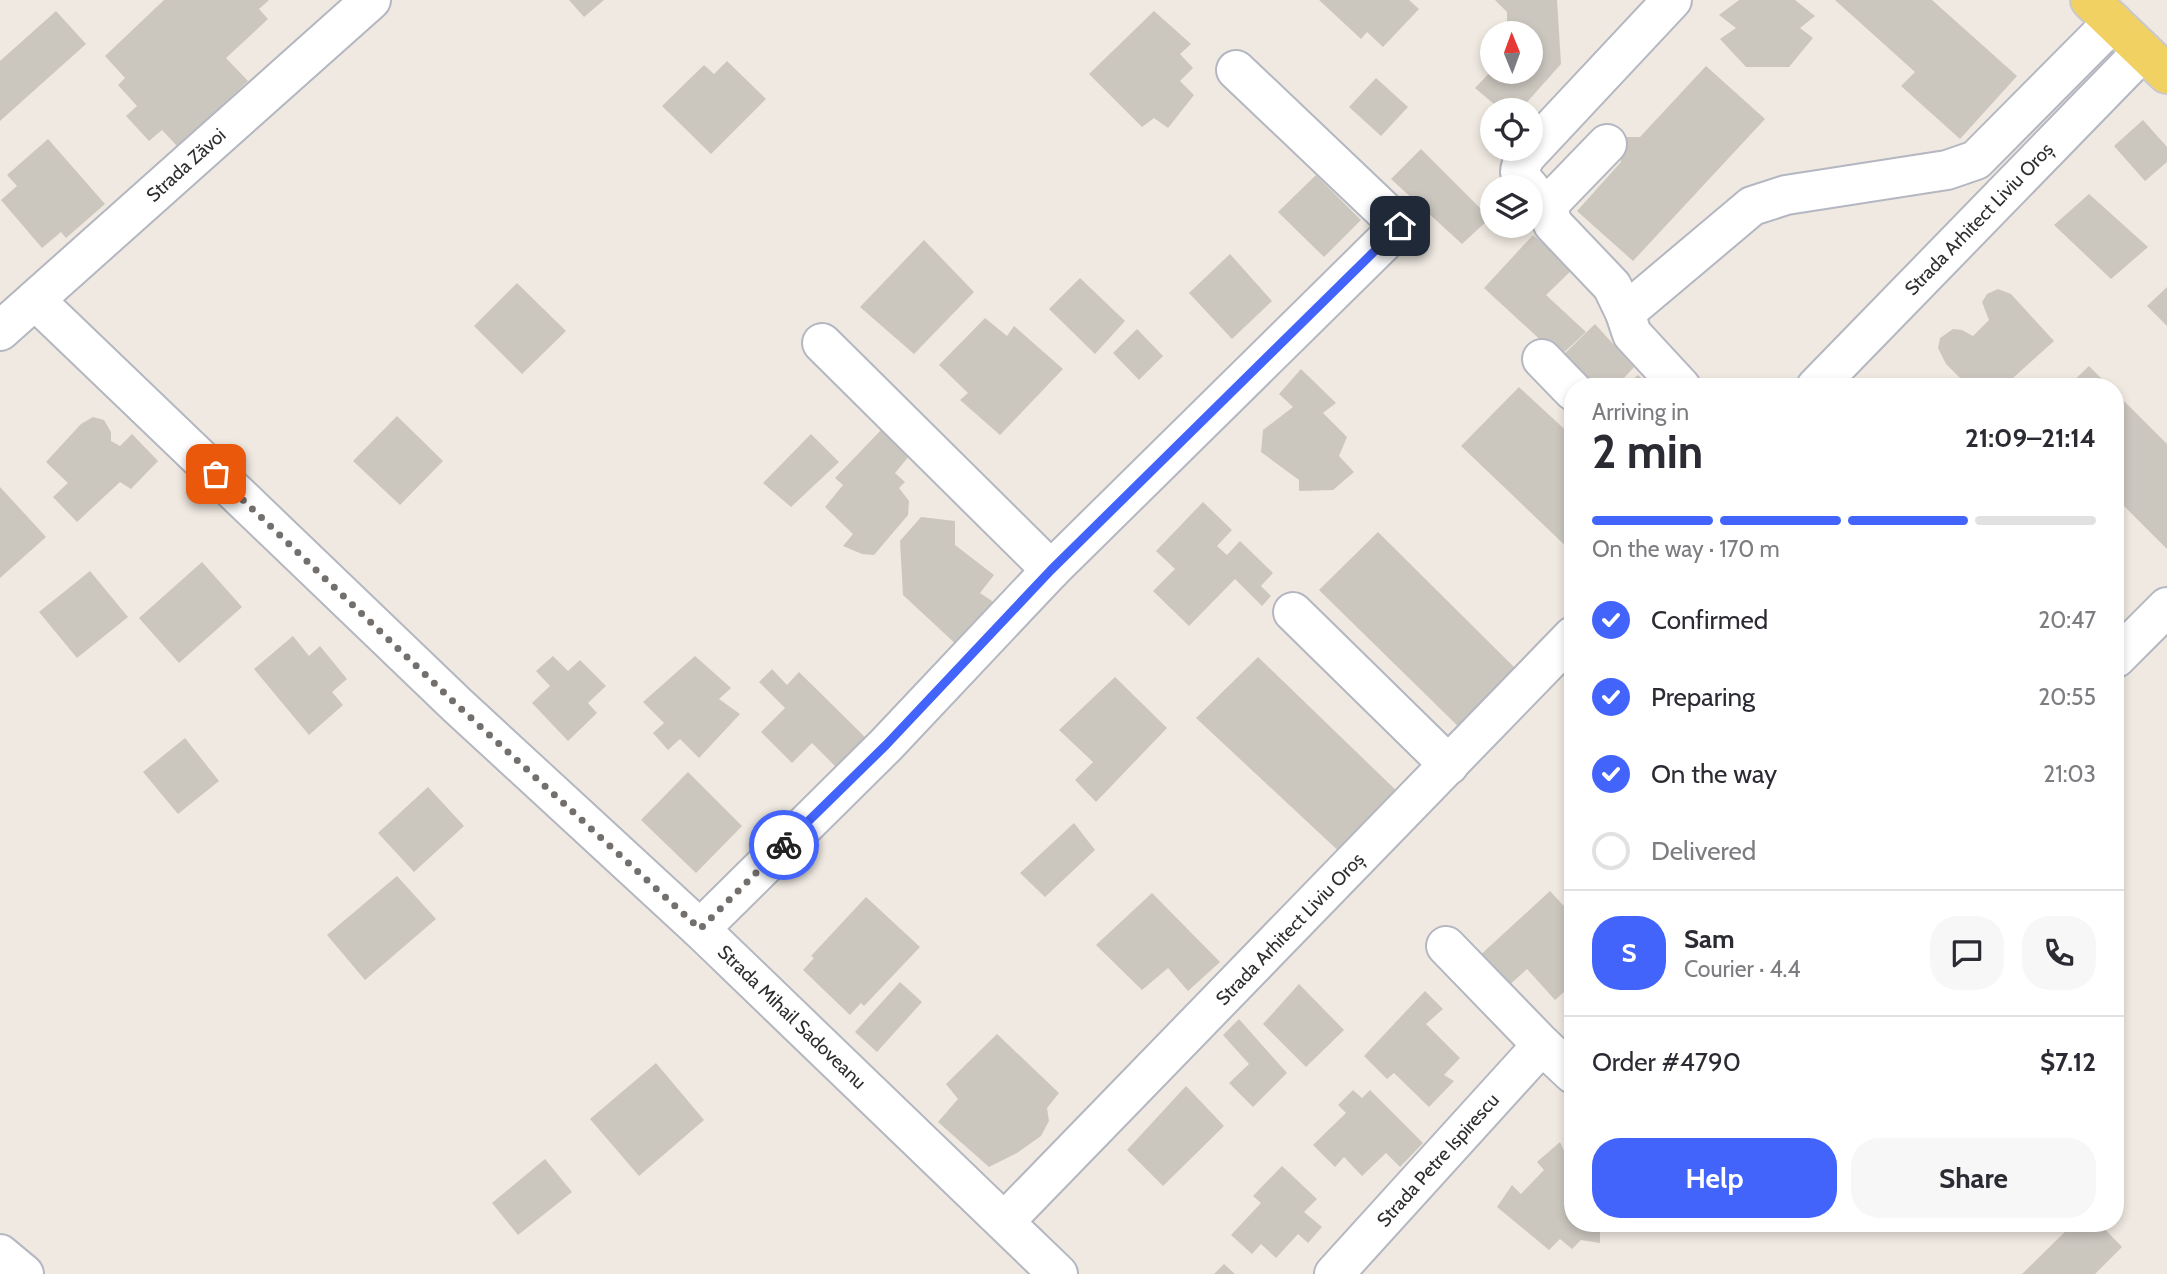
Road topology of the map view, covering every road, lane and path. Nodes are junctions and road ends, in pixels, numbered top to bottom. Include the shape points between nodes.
1 (1672, 0) edge
2 (352, 6) edge
3 (2102, 11) edge
4 (2155, 63) edge
5 (1236, 70) dead end
6 (1607, 144) dead end
7 (1519, 175) edge
8 (1543, 189) edge
9 (1543, 206) edge
10 (35, 300) junction
11 (1625, 313) junction
12 (0, 331) edge
13 (822, 344) dead end
14 (1542, 359) dead end
15 (1673, 378) edge
16 (1825, 378) edge
17 (1564, 382) edge
18 (1051, 570) junction
19 (2167, 607) edge
20 (1293, 612) dead end
21 (1564, 645) edge
22 (2124, 650) edge
23 (1449, 765) junction
24 (700, 929) junction
25 (1446, 946) dead end
26 (1542, 1045) junction
27 (1564, 1066) edge
28 (1005, 1221) junction
29 (0, 1254) edge
30 (24, 1274) edge
31 (1058, 1274) edge
32 (1334, 1274) edge

1 - 7 street via 1526,156
2 - 10 street, Strada Zăvoi
3 - 4 main road
3 - 11 street via 1976,160 1947,170 1786,195 1752,206
4 - 16 street, Strada Arhitect Liviu Oroș
5 - 18 street via 1400,226
6 - 8 street
9 - 11 street via 1553,224 1612,286
10 - 12 street, Strada Zăvoi
10 - 24 street, Strada Mihail Sadoveanu via 457,705
11 - 15 street via 1632,334
13 - 18 street
14 - 17 street
18 - 24 street via 886,745
19 - 22 street
20 - 23 street
21 - 23 street, Strada Arhitect Liviu Oroș
23 - 28 street, Strada Arhitect Liviu Oroș
24 - 28 street, Strada Mihail Sadoveanu
25 - 26 street
26 - 27 street
26 - 32 street, Strada Petre Ispirescu
28 - 31 street, Strada Mihail Sadoveanu
29 - 30 street

